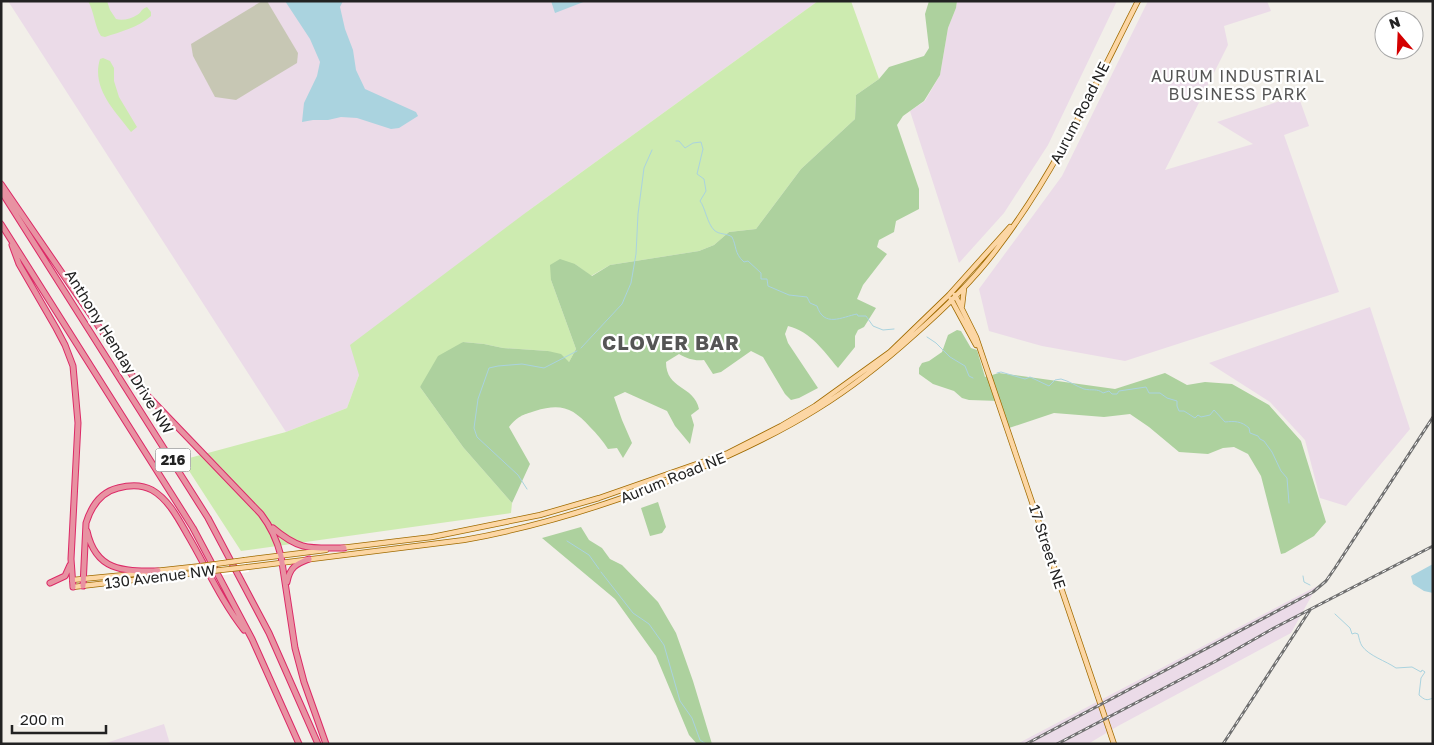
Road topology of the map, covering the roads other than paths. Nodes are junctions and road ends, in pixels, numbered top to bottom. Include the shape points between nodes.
1 (1138, 1) edge
2 (1, 184) edge
3 (1, 191) edge
4 (1016, 221) junction
5 (1, 224) edge
6 (8, 235) junction
7 (965, 286) junction
8 (952, 296) junction
9 (941, 311) junction
10 (961, 311) junction
11 (86, 523) junction
12 (269, 525) junction
13 (344, 548) junction
14 (281, 556) junction
15 (71, 559) junction
16 (309, 559) junction
17 (245, 560) joint
18 (282, 563) junction
19 (248, 567) joint
20 (158, 571) junction
21 (72, 580) junction
22 (82, 580) junction
23 (50, 583) dead end
24 (83, 586) junction
25 (73, 587) joint
26 (286, 587) junction
27 (252, 639) junction
28 (299, 744) edge
29 (318, 744) edge
30 (326, 744) edge
31 (1114, 744) edge

1 - 4 main road, Aurum Road NE via 1060,154
2 - 12 highway via 143,391
3 - 29 highway, Anthony Henday Drive NW / 216 via 204,511 269,633
4 - 7 main road, Aurum Road NE via 998,248
4 - 8 main road, Aurum Road NE
5 - 6 highway, Anthony Henday Drive NW / 216
6 - 15 highway via 19,264 73,366 78,422
6 - 27 highway, Anthony Henday Drive NW / 216 via 177,500
7 - 8 main road, Aurum Road NE
7 - 10 main road
8 - 9 main road, Aurum Road NE
8 - 10 main road, 17 Street NE
8 - 13 main road, Aurum Road NE via 904,340 831,395 781,426 717,457 540,515 432,537
9 - 10 main road via 949,308
9 - 16 main road, Aurum Road NE via 882,362 819,408 730,456 664,483 585,511 493,534
10 - 31 main road, 17 Street NE via 980,350
11 - 20 highway via 97,555 111,566 126,571
11 - 22 highway
11 - 27 highway via 100,498 115,488 133,485 158,494 172,510 234,617
12 - 13 highway via 286,540 302,547
12 - 14 highway
13 - 14 main road, Aurum Road NE
14 - 17 main road, Aurum Road NE
14 - 18 highway
15 - 21 highway
15 - 23 highway via 66,576
16 - 18 main road, Aurum Road NE
16 - 26 highway via 295,564 290,570
17 - 20 main road, 130 Avenue NW, bridge
18 - 19 main road, Aurum Road NE
18 - 26 highway
19 - 24 main road, 130 Avenue NW, bridge
20 - 22 main road, 130 Avenue NW
21 - 22 main road, 130 Avenue NW
21 - 25 highway
22 - 24 highway
24 - 25 main road, 130 Avenue NW
26 - 30 highway via 304,682
27 - 28 highway, Anthony Henday Drive NW / 216

